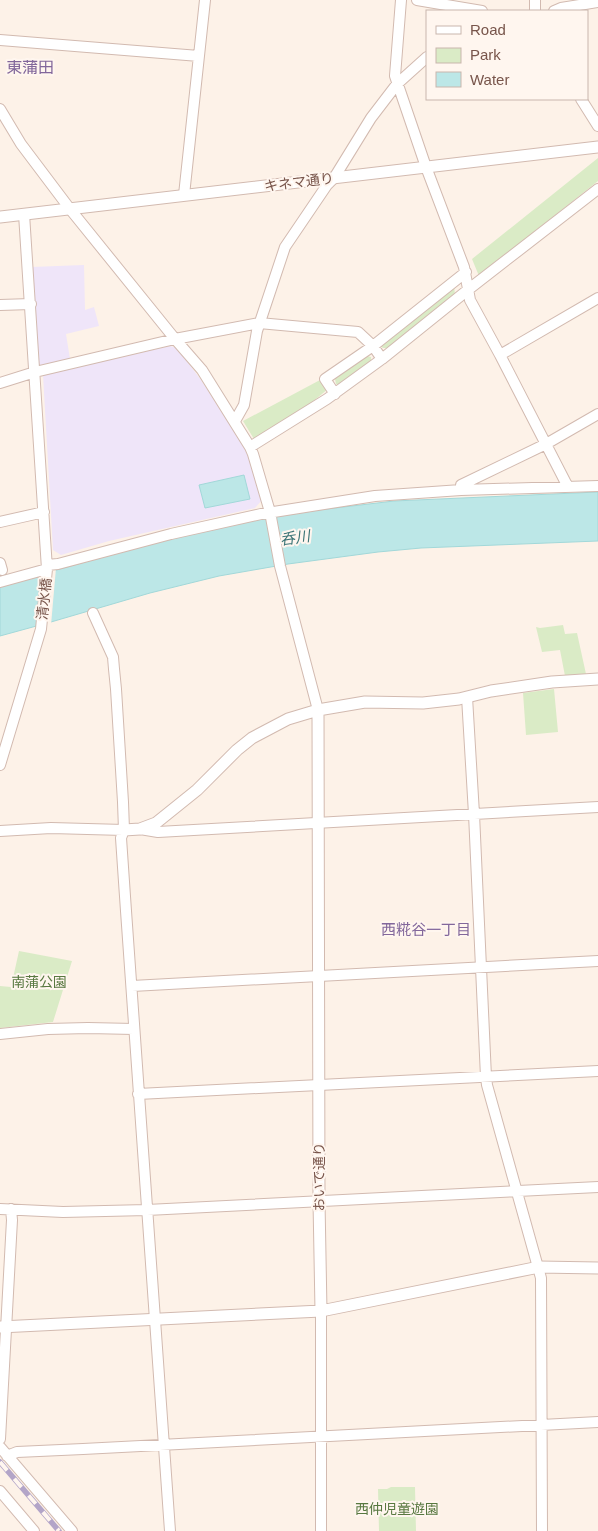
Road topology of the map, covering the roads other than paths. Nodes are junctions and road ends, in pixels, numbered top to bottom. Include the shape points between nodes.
1 (205, 0) edge
2 (401, 0) edge
3 (417, 0) edge
4 (598, 2) edge
5 (473, 10) edge
6 (556, 10) edge
7 (0, 40) edge
8 (199, 56) junction
9 (426, 58) edge
10 (397, 84) junction
11 (582, 100) edge
12 (0, 109) edge
13 (4, 123) edge
14 (598, 126) edge
15 (598, 147) edge
16 (426, 167) junction
17 (334, 178) junction
18 (598, 189) edge
19 (184, 195) junction
20 (70, 209) junction
21 (24, 214) junction
22 (0, 217) edge
23 (466, 272) junction
24 (469, 289) junction
25 (598, 298) edge
26 (31, 304) junction
27 (0, 305) edge
28 (259, 323) junction
29 (175, 339) junction
30 (373, 346) junction
31 (500, 355) junction
32 (382, 359) junction
33 (35, 372) junction
34 (0, 383) edge
35 (335, 394) junction
36 (598, 414) edge
37 (235, 422) junction
38 (546, 444) junction
39 (250, 447) junction
40 (598, 486) edge
41 (568, 487) junction
42 (461, 490) junction
43 (44, 512) junction
44 (267, 514) junction
45 (0, 522) edge
46 (47, 568) junction
47 (0, 582) edge
48 (94, 613) dead end
49 (598, 679) edge
50 (467, 697) junction
51 (318, 710) junction
52 (3, 745) edge
53 (0, 765) edge
54 (598, 807) edge
55 (474, 814) junction
56 (318, 823) junction
57 (140, 829) junction
58 (124, 830) junction
59 (0, 831) edge
60 (598, 961) edge
61 (480, 967) junction
62 (319, 975) junction
63 (132, 986) junction
64 (134, 1029) junction
65 (0, 1034) edge
66 (598, 1071) edge
67 (486, 1077) junction
68 (319, 1085) junction
69 (138, 1094) junction
70 (598, 1187) edge
71 (517, 1190) junction
72 (319, 1201) junction
73 (0, 1209) edge
74 (11, 1210) junction
75 (146, 1210) junction
76 (539, 1267) junction
77 (598, 1268) edge
78 (321, 1311) junction
79 (155, 1320) junction
80 (3, 1327) edge
81 (598, 1422) edge
82 (542, 1425) junction
83 (321, 1437) junction
84 (0, 1439) edge
85 (163, 1445) junction
86 (0, 1447) edge
87 (7, 1456) junction
88 (0, 1491) edge
89 (34, 1531) edge
90 (72, 1531) edge
91 (170, 1531) edge
92 (321, 1531) edge
93 (542, 1531) edge

1 - 8 street
2 - 10 street
3 - 5 street
4 - 6 street
7 - 8 street
8 - 19 street
9 - 10 street
10 - 16 street
10 - 17 street via 371,118
11 - 14 street
12 - 13 street
13 - 20 street
15 - 16 street, キネマ通り
16 - 17 street, キネマ通り
16 - 23 street
17 - 19 street, キネマ通り
17 - 28 street via 285,247
18 - 24 street
19 - 20 street, キネマ通り
20 - 21 street, キネマ通り
20 - 29 street
21 - 22 street, キネマ通り
21 - 26 street, 清水橋
23 - 24 street
23 - 30 street
24 - 31 street via 470,300
24 - 32 street
25 - 31 street
26 - 27 street
26 - 33 street, 清水橋
28 - 29 street
28 - 30 street via 358,332
28 - 37 street via 244,405
29 - 33 street
29 - 37 street via 202,370
30 - 32 street
30 - 35 street via 325,379
31 - 38 street
32 - 35 street
33 - 34 street
33 - 43 street, 清水橋
35 - 39 street
36 - 38 street
37 - 39 street
38 - 41 street
38 - 42 street via 461,485
39 - 44 street
40 - 41 street
41 - 42 street
42 - 44 street via 375,496
43 - 45 street
43 - 46 street, 清水橋
44 - 46 street via 162,536
44 - 51 street
46 - 47 street
46 - 52 street, 清水橋 via 41,627
48 - 58 street via 112,657
49 - 50 street via 508,688
50 - 51 street via 423,704 365,702
50 - 55 street
51 - 56 street, おいで通り
51 - 57 street via 288,719 252,738 197,790 156,823
52 - 53 street, 清水橋
54 - 55 street
55 - 56 street
55 - 61 street
56 - 57 street via 158,832
56 - 62 street, おいで通り
57 - 58 street
58 - 59 street via 51,828
58 - 63 street via 121,838
60 - 61 street
61 - 62 street
61 - 67 street
62 - 63 street
62 - 68 street, おいで通り
63 - 64 street
64 - 65 street via 48,1029
64 - 69 street
66 - 67 street
67 - 68 street
67 - 71 street
68 - 69 street
68 - 72 street, おいで通り
69 - 75 street
70 - 71 street
71 - 72 street
71 - 76 street
72 - 75 street
72 - 78 street, おいで通り
73 - 74 street
74 - 75 street
74 - 80 street
75 - 79 street
76 - 77 street
76 - 78 street
76 - 82 street
78 - 79 street
78 - 83 street, おいで通り
79 - 80 street
79 - 85 street
80 - 84 street
81 - 82 street
82 - 83 street
82 - 93 street
83 - 85 street
83 - 92 street, おいで通り
85 - 87 street via 17,1452
85 - 91 street
86 - 87 street
87 - 90 street
88 - 89 street

